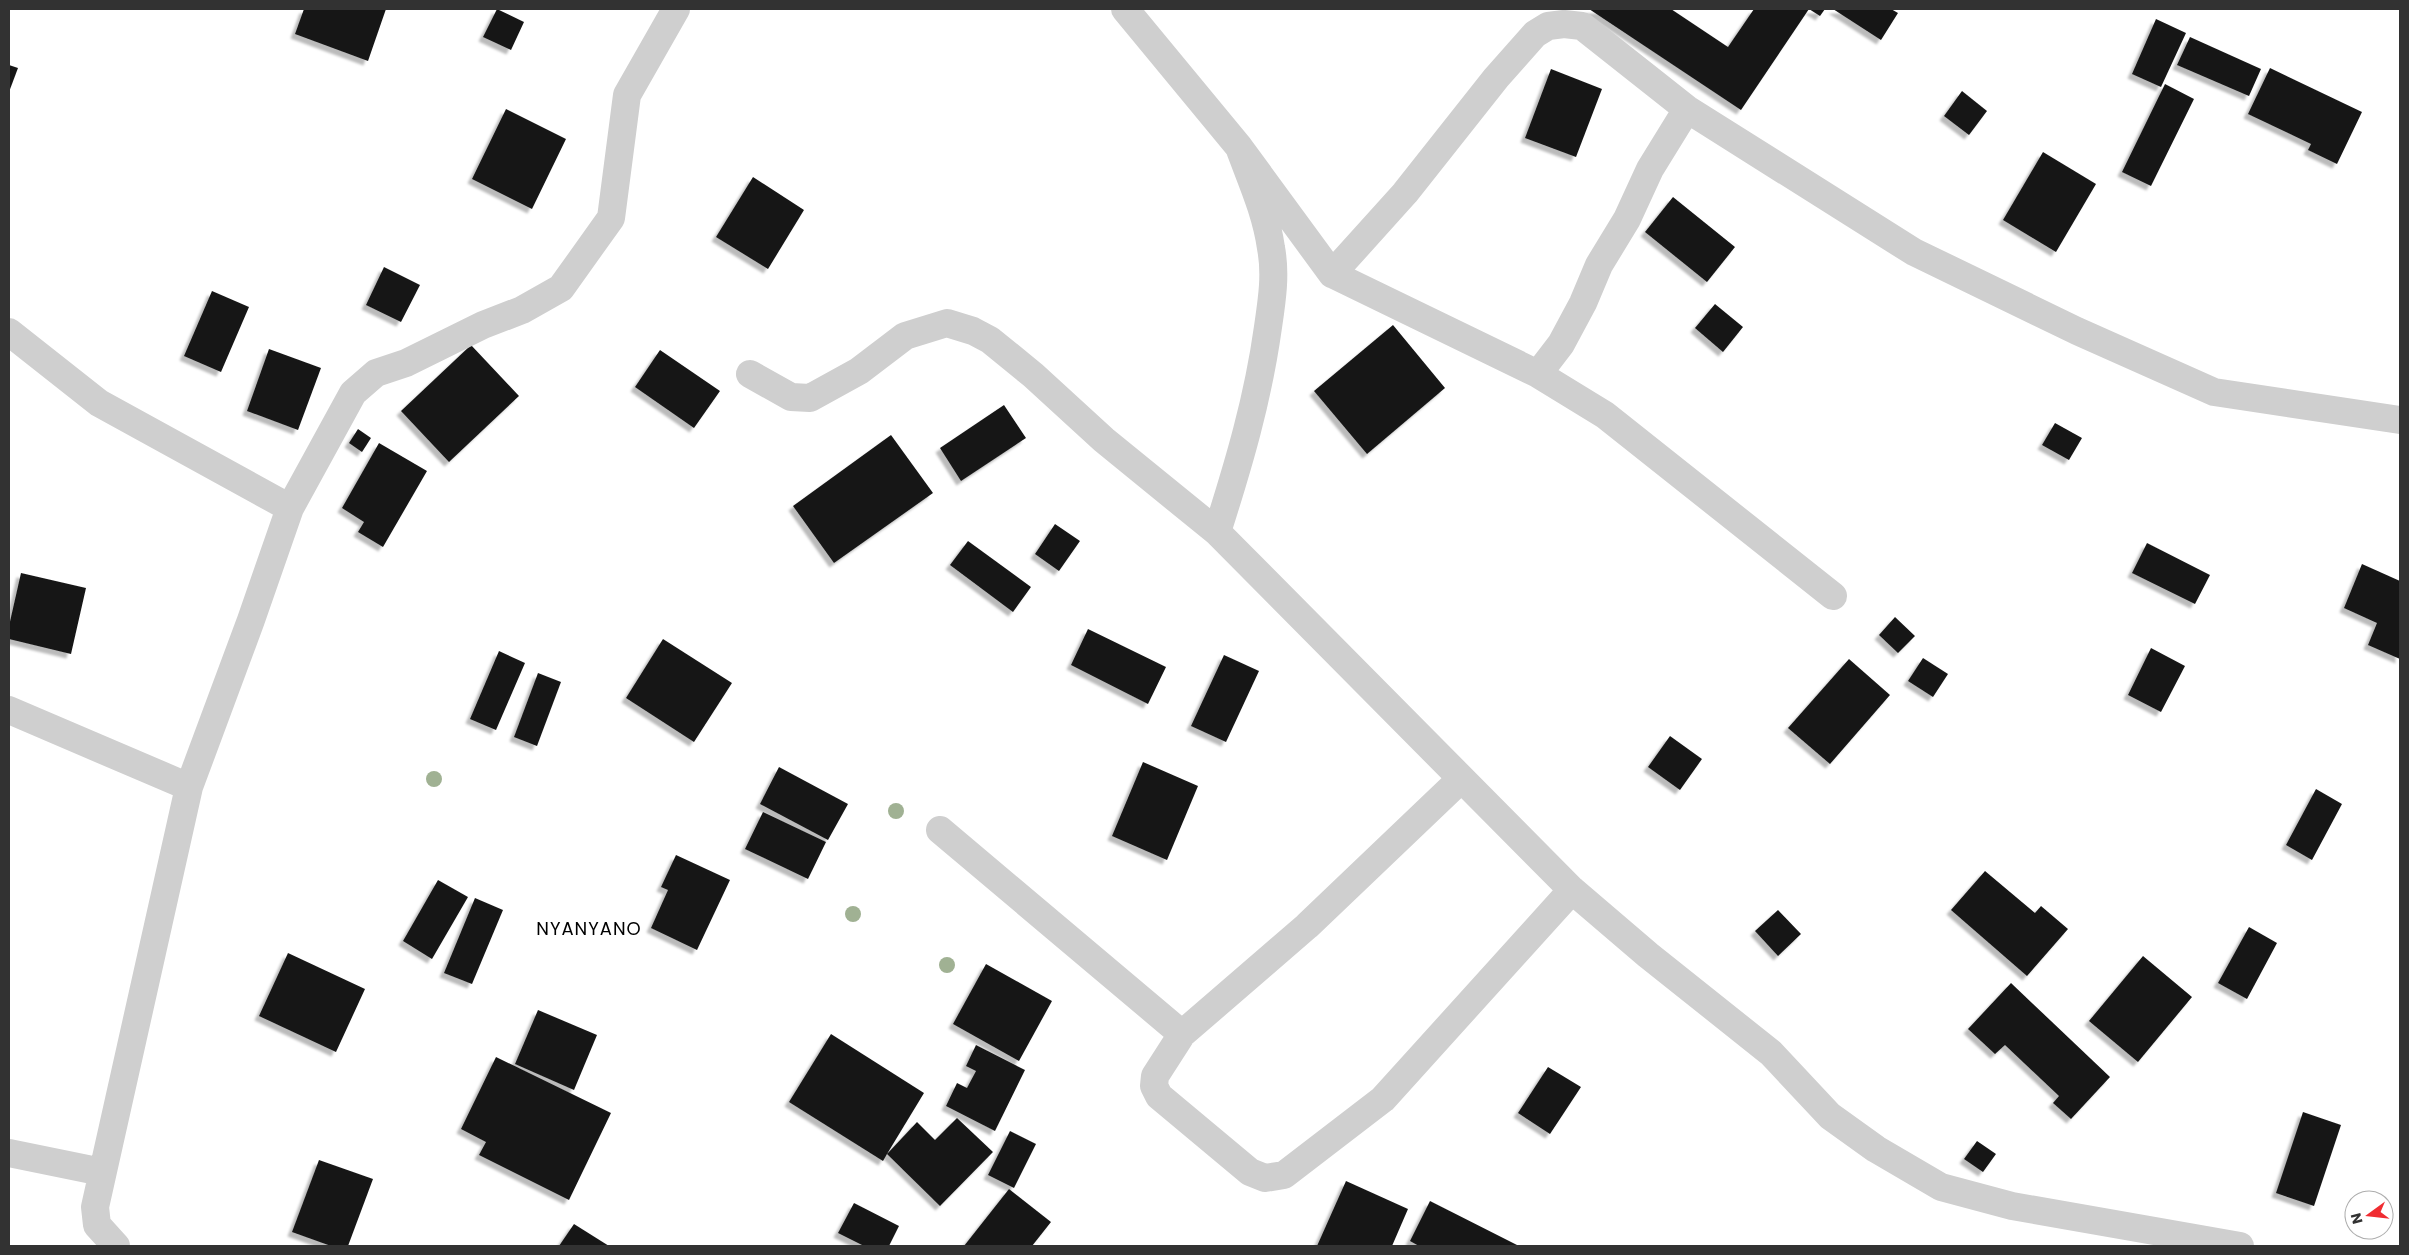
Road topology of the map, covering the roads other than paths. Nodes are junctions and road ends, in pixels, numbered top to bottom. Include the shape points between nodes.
1 (676, 9) edge
2 (1125, 9) edge
3 (1687, 108) junction
4 (1239, 147) junction
5 (1332, 274) junction
6 (9, 332) edge
7 (750, 374) dead end
8 (1538, 374) junction
9 (2400, 420) edge
10 (290, 508) junction
11 (1217, 532) junction
12 (1833, 596) dead end
13 (9, 710) edge
14 (1461, 779) junction
15 (189, 787) junction
16 (940, 830) dead end
17 (1572, 890) junction
18 (1182, 1034) junction
19 (9, 1153) edge
20 (102, 1172) junction
21 (116, 1246) edge
22 (2240, 1246) edge

1 - 10 street via 627,95 611,218 562,288 522,310 483,325 406,363 376,373 353,393
2 - 4 street
3 - 5 street via 1582,26 1548,26 1535,34 1496,78 1405,193
3 - 8 street via 1650,169 1561,344
3 - 9 street via 1914,252 2077,331 2214,392
4 - 5 street
4 - 11 street via 1263,211 1272,248 1274,285 1266,346 1247,436
5 - 8 street
6 - 10 street via 99,403
7 - 11 street via 791,397 810,398 859,371 905,336 947,323 973,330 1033,375 1104,440
8 - 12 street via 1604,415
10 - 15 street
11 - 14 street
13 - 15 street
14 - 17 street
14 - 18 street via 1306,926
15 - 20 street
16 - 18 street
17 - 18 street via 1383,1099 1284,1175 1266,1178 1250,1172 1159,1096 1154,1086 1155,1076
17 - 22 street via 1771,1053 1830,1116 1876,1149 1941,1187 2012,1206
19 - 20 street
20 - 21 street via 94,1207 97,1225

